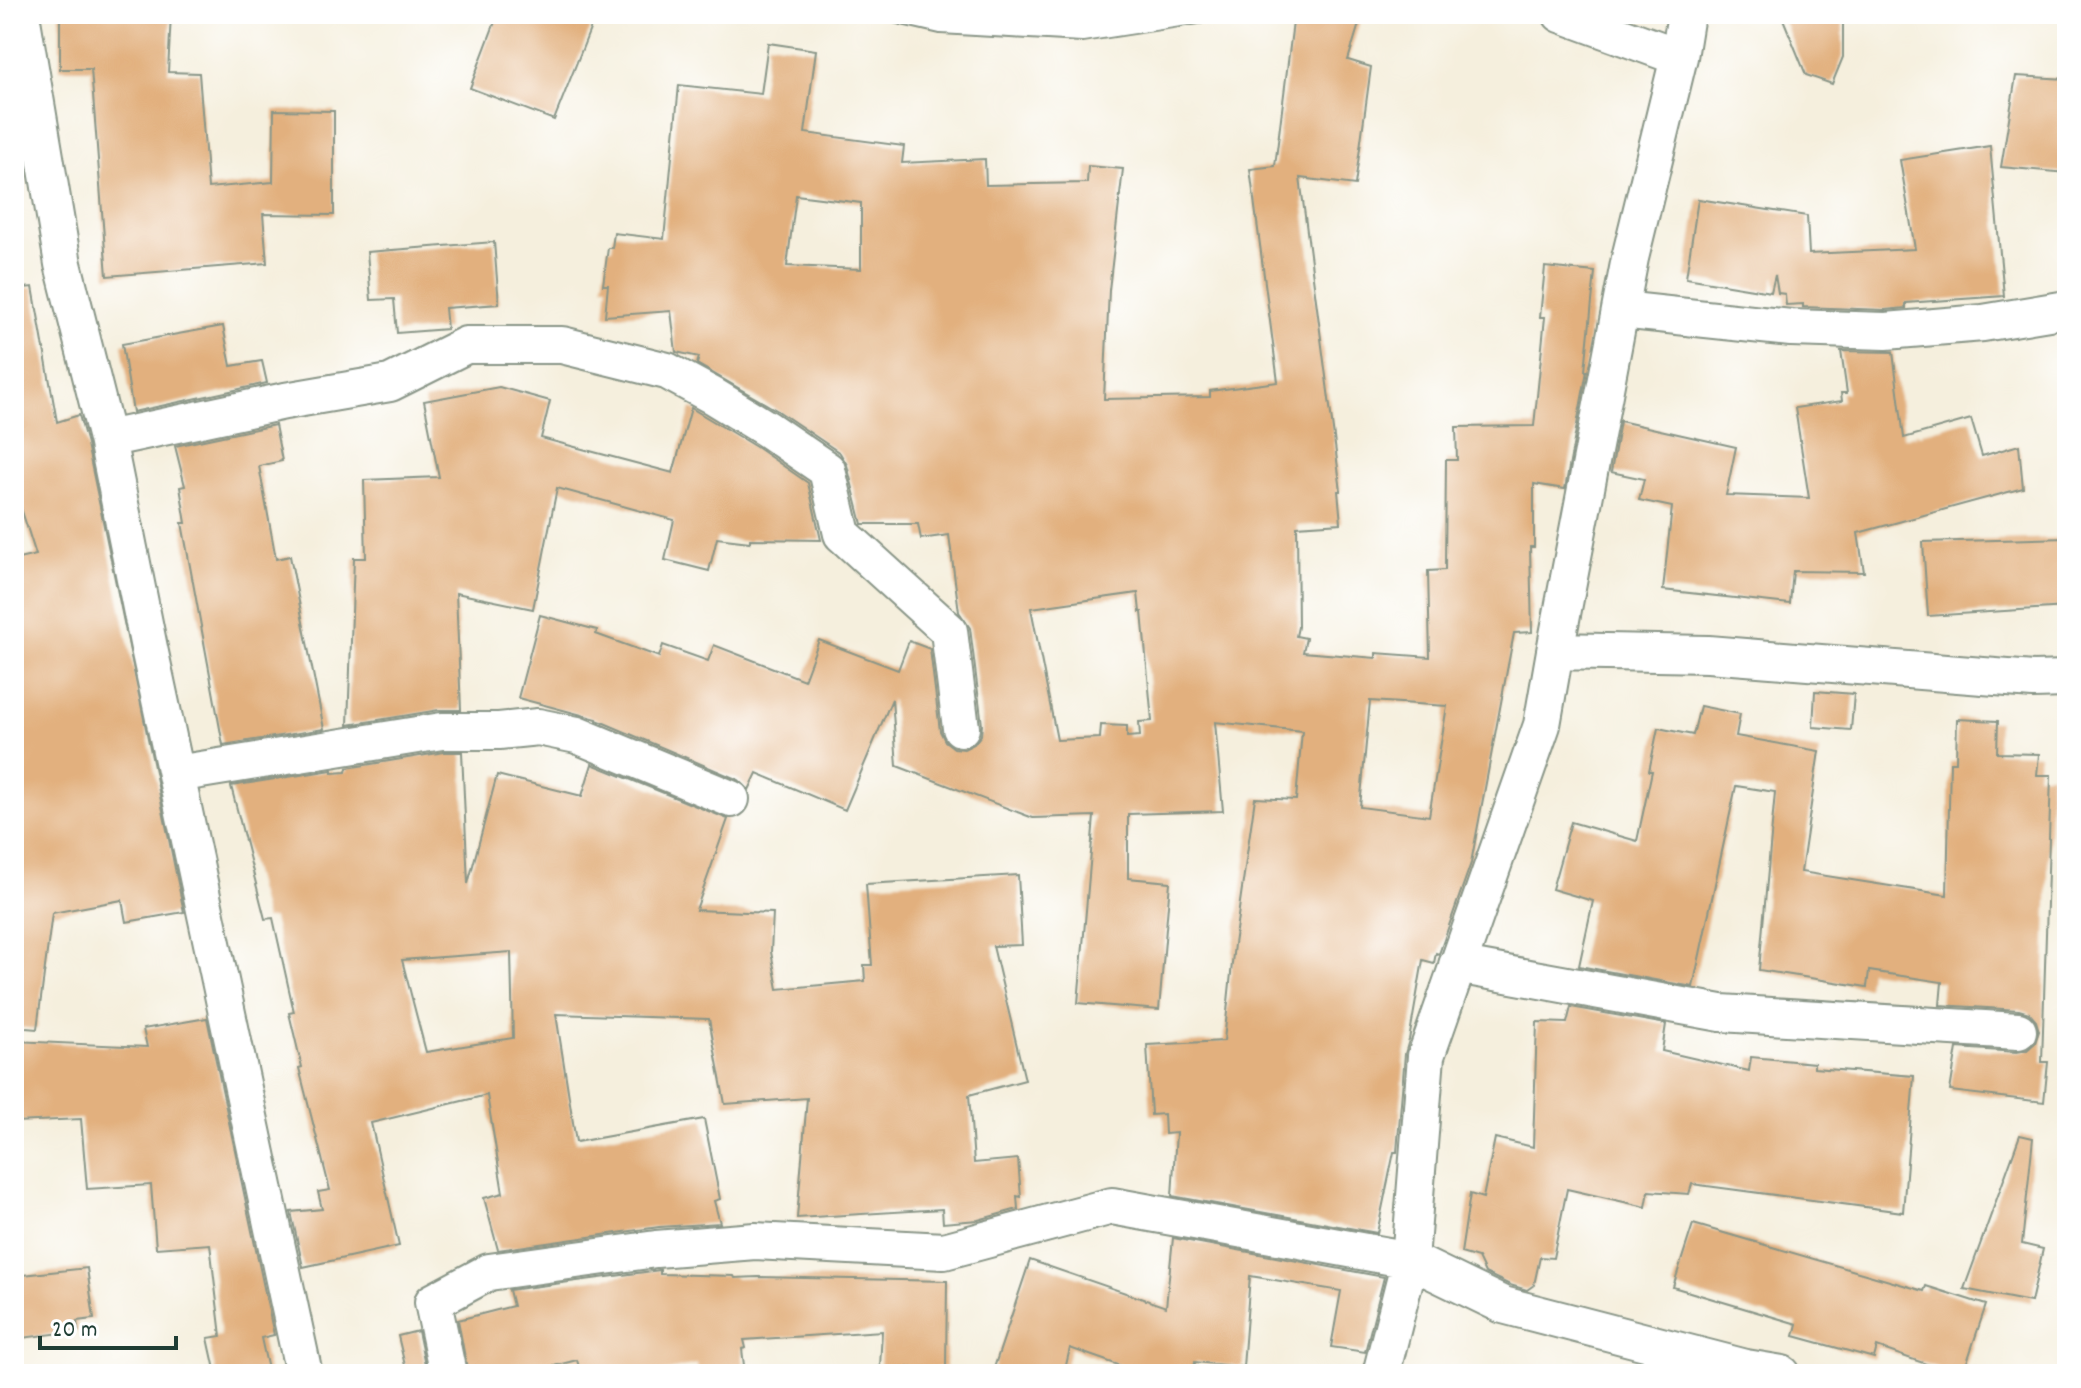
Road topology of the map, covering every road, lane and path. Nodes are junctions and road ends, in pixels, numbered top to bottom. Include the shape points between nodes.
1 (21, 14) edge
2 (898, 14) edge
3 (1199, 14) edge
4 (1561, 14) edge
5 (1686, 14) edge
6 (1679, 57) junction
7 (2067, 309) edge
8 (1621, 310) junction
9 (107, 439) junction
10 (1555, 651) junction
11 (2067, 679) edge
12 (961, 728) dead end
13 (176, 774) junction
14 (731, 799) dead end
15 (1457, 965) junction
16 (2018, 1031) dead end
17 (1410, 1260) junction
18 (304, 1374) edge
19 (448, 1374) edge
20 (1381, 1374) edge
21 (1782, 1374) edge

1 - 9 street via 63,264
2 - 3 lane via 941,24 1082,32
4 - 6 street
5 - 6 street
6 - 8 street
7 - 8 street via 1886,331 1791,328
8 - 10 street
9 - 12 street via 390,383 466,345 562,345 667,371 827,470 842,534 949,631
9 - 13 street
10 - 11 street via 1708,654
10 - 15 street via 1542,725
13 - 14 street via 442,731 538,727 577,735
13 - 18 street
15 - 16 street via 1721,1013
15 - 17 street via 1426,1056
17 - 19 street via 1112,1206 944,1251 755,1241 656,1249 489,1272 433,1302
17 - 20 street
17 - 21 street via 1503,1305

